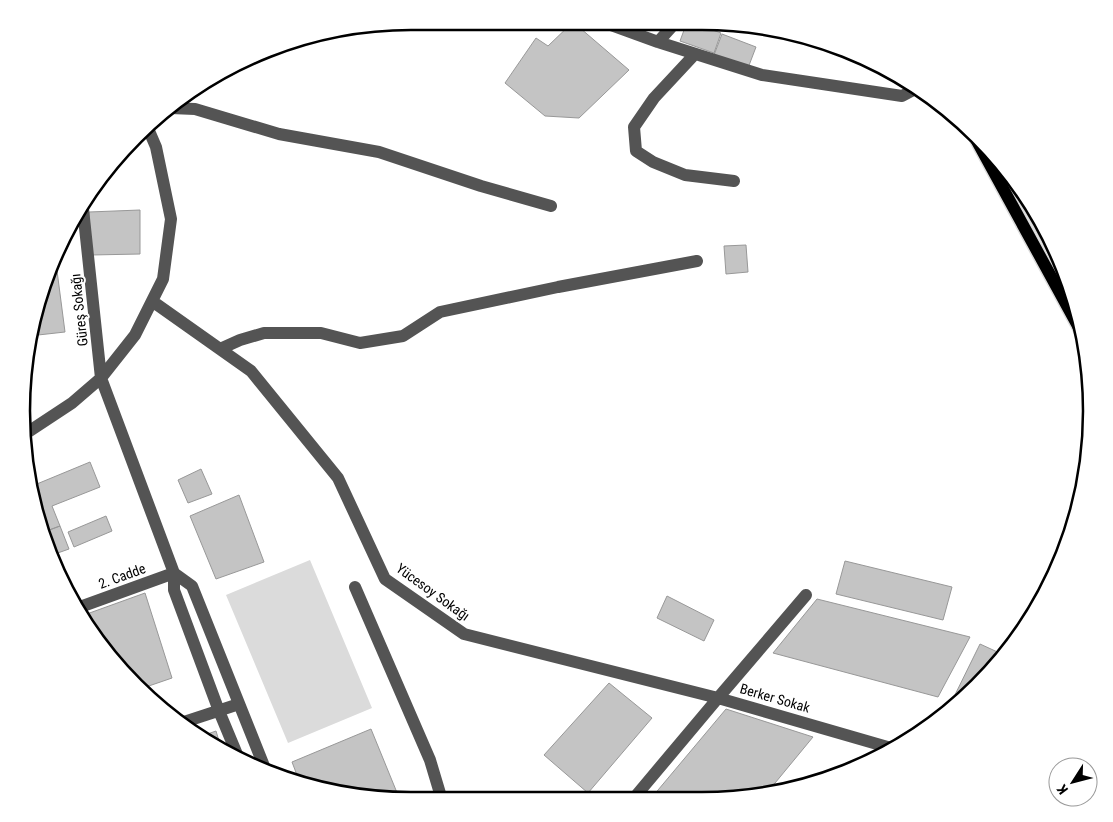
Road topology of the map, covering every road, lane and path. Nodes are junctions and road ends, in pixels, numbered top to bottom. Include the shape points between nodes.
1 (625, 30) edge
2 (669, 30) edge
3 (658, 42) junction
4 (695, 54) junction
5 (910, 92) edge
6 (180, 108) edge
7 (151, 134) edge
8 (985, 157) edge
9 (734, 182) dead end
10 (551, 206) dead end
11 (84, 215) edge
12 (696, 261) dead end
13 (152, 301) junction
14 (1070, 310) edge
15 (220, 349) junction
16 (101, 378) junction
17 (31, 430) edge
18 (174, 573) junction
19 (355, 587) dead end
20 (806, 595) dead end
21 (83, 606) edge
22 (718, 698) junction
23 (238, 704) junction
24 (219, 711) junction
25 (189, 720) edge
26 (884, 746) edge
27 (235, 749) edge
28 (262, 762) edge
29 (440, 792) edge
30 (639, 792) edge

1 - 3 street
2 - 3 street
3 - 4 street
4 - 5 street via 762,75 902,96
4 - 9 street via 654,98 634,127 636,151 652,162 685,175
6 - 10 street via 195,108 279,134 379,152
7 - 13 street via 171,220 163,279
8 - 14 main road
11 - 16 street, Güreş Sokağı
12 - 15 street via 440,312 403,336 360,343 321,334 264,333
13 - 15 street, Yücesoy Sokağı
13 - 16 street via 135,335
15 - 22 street, Yücesoy Sokağı via 251,371 338,478 385,579 464,634
16 - 17 street via 72,403
16 - 18 street, Güreş Sokağı
18 - 21 street, 2. Cadde
18 - 23 street via 192,586
18 - 24 street, Güreş Sokağı via 174,590
19 - 29 street via 430,760
20 - 22 street
22 - 26 street, Berker Sokak
22 - 30 street, Berker Sokak
23 - 24 street
23 - 28 street
24 - 25 street
24 - 27 street, Güreş Sokağı

